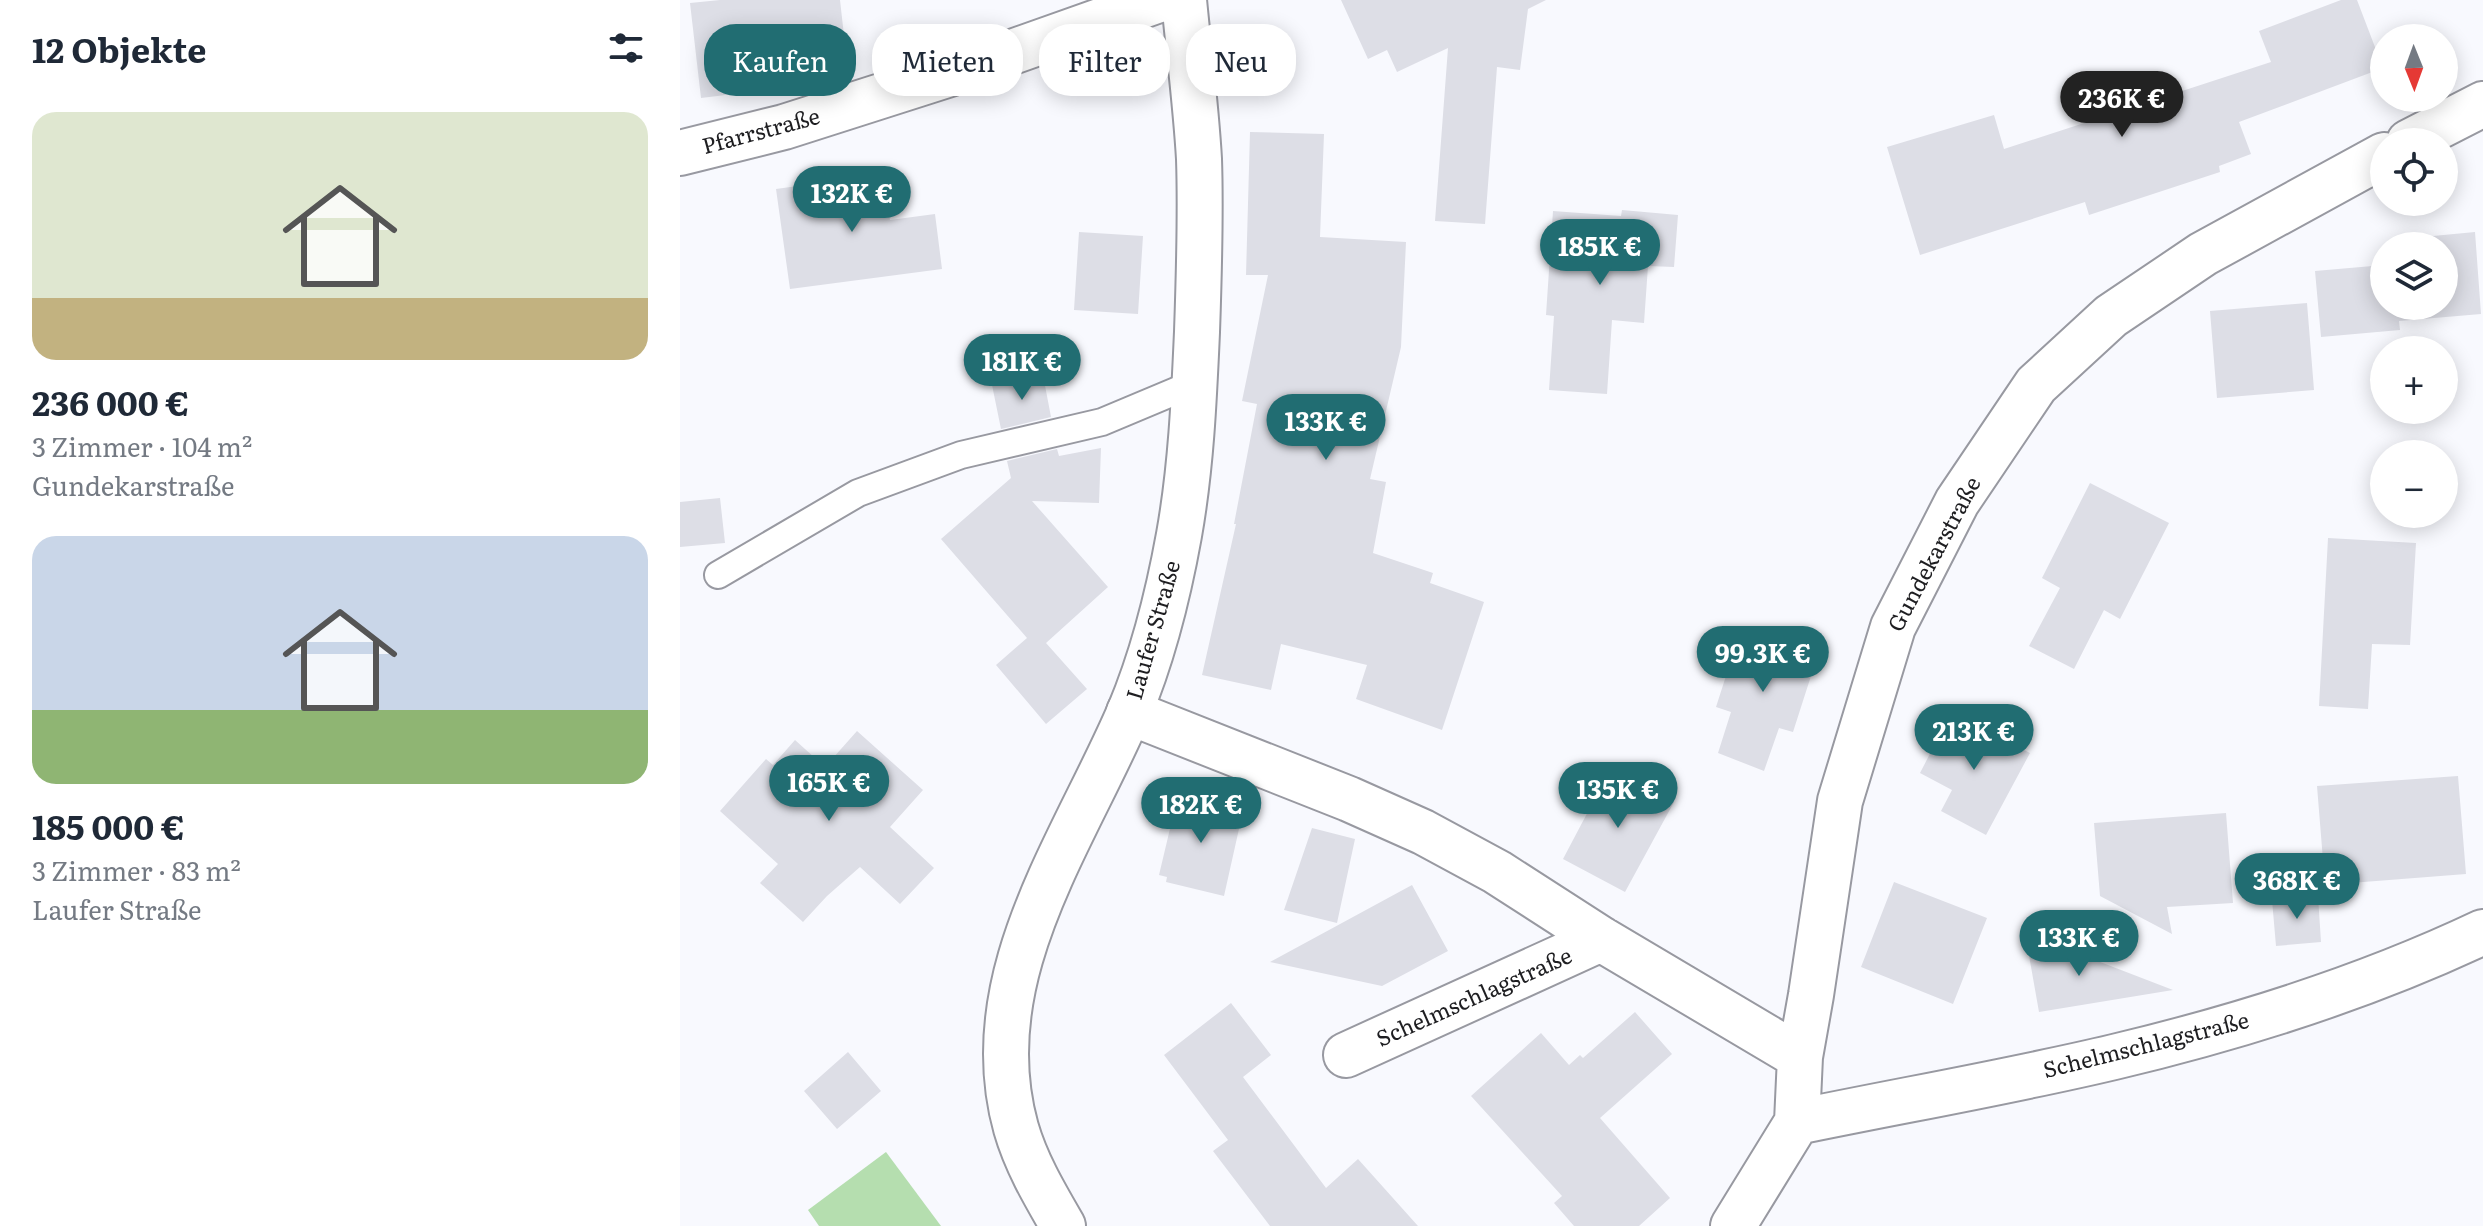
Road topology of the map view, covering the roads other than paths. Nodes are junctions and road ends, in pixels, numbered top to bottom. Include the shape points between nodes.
1 (1159, 0) edge
2 (1184, 0) edge
3 (2483, 104) edge
4 (2436, 128) edge
5 (680, 153) edge
6 (2370, 163) edge
7 (1195, 383) junction
8 (718, 575) dead end
9 (1129, 712) junction
10 (2483, 932) edge
11 (1601, 939) junction
12 (1346, 1055) dead end
13 (1800, 1057) junction
14 (1797, 1122) junction
15 (1063, 1226) edge
16 (1733, 1226) edge

1 - 5 street, Pfarrstraße via 935,79 784,127
2 - 7 street, Laufer Straße via 1199,172
3 - 4 street
6 - 13 street, Gundekarstraße via 2203,254 2111,316 2036,385 1957,502 1893,627 1840,801
7 - 8 lane via 1102,422 961,455 858,493
7 - 9 street, Laufer Straße via 1179,535 1155,638
9 - 11 street, Schelmschlagstraße via 1423,832
9 - 15 street, Laufer Straße via 1025,940 1007,1017 1007,1087 1017,1131 1038,1184
10 - 14 street, Schelmschlagstraße via 2293,1007 2114,1057
11 - 12 street, Schelmschlagstraße
11 - 13 street, Schelmschlagstraße
13 - 14 street, Gundekarstraße
14 - 16 street, Gundekarstraße

